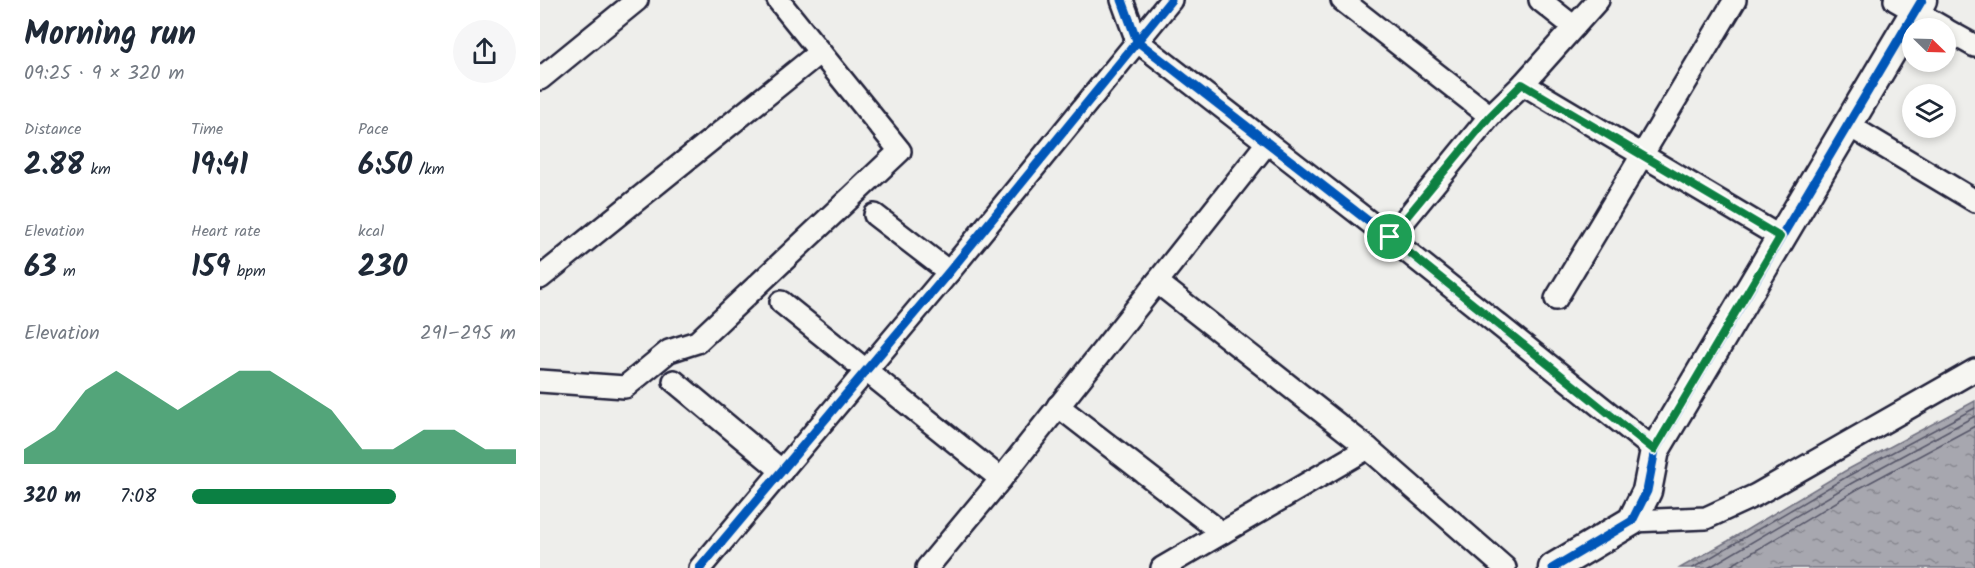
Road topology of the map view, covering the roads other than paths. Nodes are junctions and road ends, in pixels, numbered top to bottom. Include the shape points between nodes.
1 (637, 0) edge
2 (778, 0) edge
3 (1122, 0) edge
4 (1171, 0) edge
5 (1342, 0) edge
6 (1540, 0) edge
7 (1598, 0) edge
8 (1735, 0) edge
9 (1910, 4) edge
10 (1930, 18) edge
11 (1574, 27) junction
12 (1956, 35) edge
13 (1137, 41) junction
14 (1975, 46) edge
15 (820, 52) junction
16 (540, 79) edge
17 (1522, 84) junction
18 (1490, 116) junction
19 (1848, 124) junction
20 (1266, 143) junction
21 (1640, 156) junction
22 (1975, 201) edge
23 (875, 215) dead end
24 (1390, 237) junction
25 (1780, 237) junction
26 (948, 272) junction
27 (540, 278) edge
28 (1157, 282) junction
29 (1556, 298) dead end
30 (781, 302) dead end
31 (866, 370) junction
32 (1975, 370) edge
33 (540, 381) edge
34 (674, 381) dead end
35 (1058, 406) junction
36 (1368, 448) junction
37 (1654, 450) junction
38 (782, 471) junction
39 (1001, 479) junction
40 (1632, 521) junction
41 (1222, 533) junction
42 (700, 568) edge
43 (927, 568) edge
44 (1162, 568) edge
45 (1505, 568) edge
46 (1553, 568) edge

1 - 16 street
2 - 15 street
3 - 13 street
4 - 13 street
5 - 18 street
6 - 11 street
7 - 11 street
8 - 21 street
9 - 10 street
9 - 19 street
11 - 17 street
12 - 14 street
13 - 20 street
13 - 26 street
15 - 27 street
15 - 33 street via 900,152 697,342 669,351 625,387
17 - 18 street
17 - 21 street
18 - 24 street
19 - 22 street
19 - 25 street
20 - 24 street
20 - 28 street
21 - 25 street
21 - 29 street
23 - 26 street
24 - 37 street
25 - 37 street
26 - 31 street
28 - 35 street
28 - 36 street
30 - 31 street
31 - 38 street
31 - 39 street
32 - 40 street via 1756,495 1706,518
34 - 38 street
35 - 39 street
35 - 41 street
36 - 41 street
36 - 45 street
37 - 40 street via 1647,491
38 - 42 street
39 - 43 street
40 - 46 street
41 - 44 street

